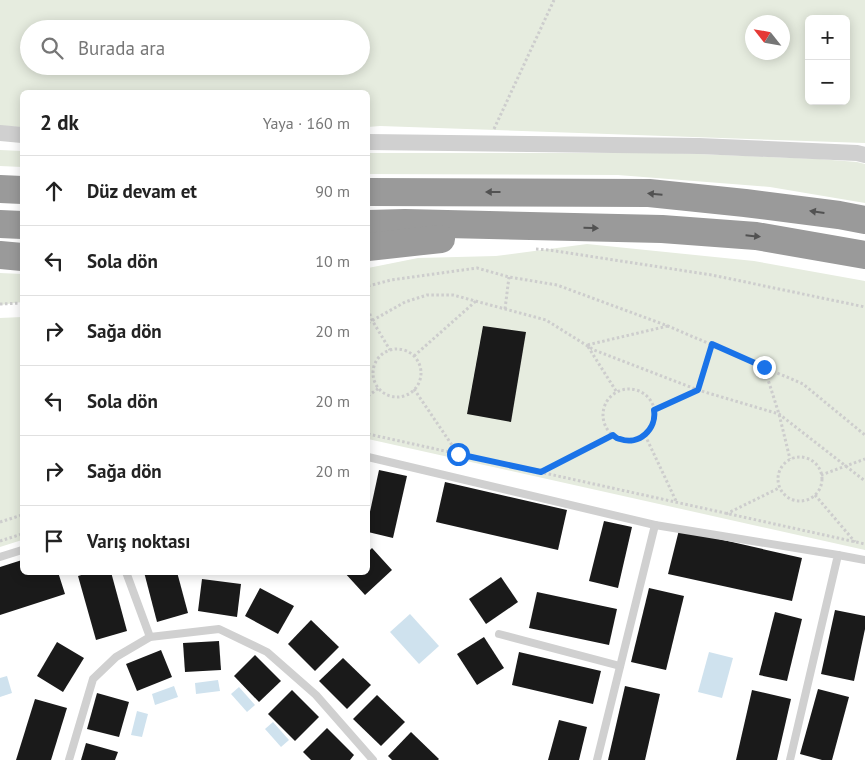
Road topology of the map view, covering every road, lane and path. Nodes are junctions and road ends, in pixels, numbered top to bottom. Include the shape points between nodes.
1 (554, 0) edge
2 (0, 133) edge
3 (20, 135) edge
4 (370, 142) edge
5 (487, 143) junction
6 (865, 155) edge
7 (0, 190) edge
8 (20, 190) edge
9 (370, 192) edge
10 (865, 220) edge
11 (0, 224) edge
12 (370, 224) edge
13 (20, 225) edge
14 (562, 228) junction
15 (370, 247) edge
16 (532, 249) dead end
17 (0, 255) edge
18 (865, 255) edge
19 (20, 257) edge
20 (509, 277) junction
21 (370, 285) edge
22 (476, 302) junction
23 (20, 303) edge
24 (0, 304) edge
25 (865, 307) edge
26 (505, 309) junction
27 (370, 314) edge
28 (372, 320) junction
29 (668, 326) junction
30 (712, 344) junction
31 (587, 345) junction
32 (390, 350) junction
33 (414, 356) junction
34 (764, 367) junction
35 (379, 388) junction
36 (414, 389) junction
37 (698, 390) junction
38 (616, 391) junction
39 (370, 395) edge
40 (654, 410) junction
41 (779, 414) junction
42 (370, 434) edge
43 (613, 435) junction
44 (645, 435) junction
45 (865, 435) edge
46 (458, 454) junction
47 (370, 457) edge
48 (790, 459) junction
49 (865, 459) edge
50 (846, 466) junction
51 (541, 472) junction
52 (821, 475) junction
53 (865, 481) edge
54 (779, 488) junction
55 (815, 495) junction
56 (677, 503) junction
57 (726, 514) junction
58 (20, 516) edge
59 (0, 522) edge
60 (655, 525) junction
61 (20, 535) edge
62 (0, 541) edge
63 (856, 542) junction
64 (865, 544) edge
65 (20, 551) edge
66 (838, 555) junction
67 (0, 557) edge
68 (865, 560) edge
69 (127, 575) edge
70 (499, 634) dead end
71 (150, 637) junction
72 (620, 666) junction
73 (69, 760) edge
74 (373, 760) edge
75 (597, 760) edge
76 (790, 760) edge

1 - 5 path
2 - 3 street
4 - 5 street
5 - 6 street via 699,146
7 - 8 highway
10 -> 9 highway via 649,193
11 - 13 highway
12 - 14 highway
14 - 15 highway
14 -> 18 highway via 662,229 756,236
16 - 25 path via 712,275
17 - 19 highway
20 - 21 path via 477,268
20 - 26 path
20 - 29 path via 557,285
22 - 26 path
22 - 28 path via 453,295 427,295 405,302
22 - 33 path
23 - 24 path
26 - 31 path via 546,320
27 - 28 path
28 - 32 path
29 - 30 path
29 - 31 path
30 - 34 path
30 - 37 path
31 - 37 path
31 - 38 path
32 - 33 path via 398,348
32 - 35 path via 377,359 374,366 374,382
33 - 36 path via 420,367
34 - 41 path
34 - 45 path via 803,384
35 - 36 path via 392,396 408,394
35 - 39 path
36 - 46 path
37 - 40 path
37 - 41 path
38 - 40 path via 633,388 641,391 648,396
38 - 43 path via 609,397 603,412 603,421
40 - 44 path via 654,421
41 - 48 path
41 - 50 path
42 - 46 path
43 - 44 path via 629,441
43 - 51 path
44 - 56 path
46 - 51 path
47 - 60 lane
48 - 52 path via 808,459 819,468
48 - 54 path via 778,473
49 - 50 path
50 - 52 path
50 - 53 path
51 - 56 path
52 - 55 path via 822,482
54 - 55 path via 796,501
54 - 57 path
55 - 63 path
56 - 57 path
57 - 63 path
58 - 59 path
60 - 66 lane
60 - 72 lane
61 - 62 path
63 - 64 path
65 - 67 lane
66 - 68 lane
66 - 76 lane
69 - 71 lane
70 - 72 lane
71 - 73 lane via 116,657 93,679
71 - 74 lane via 219,629 267,652 316,695
72 - 75 lane

